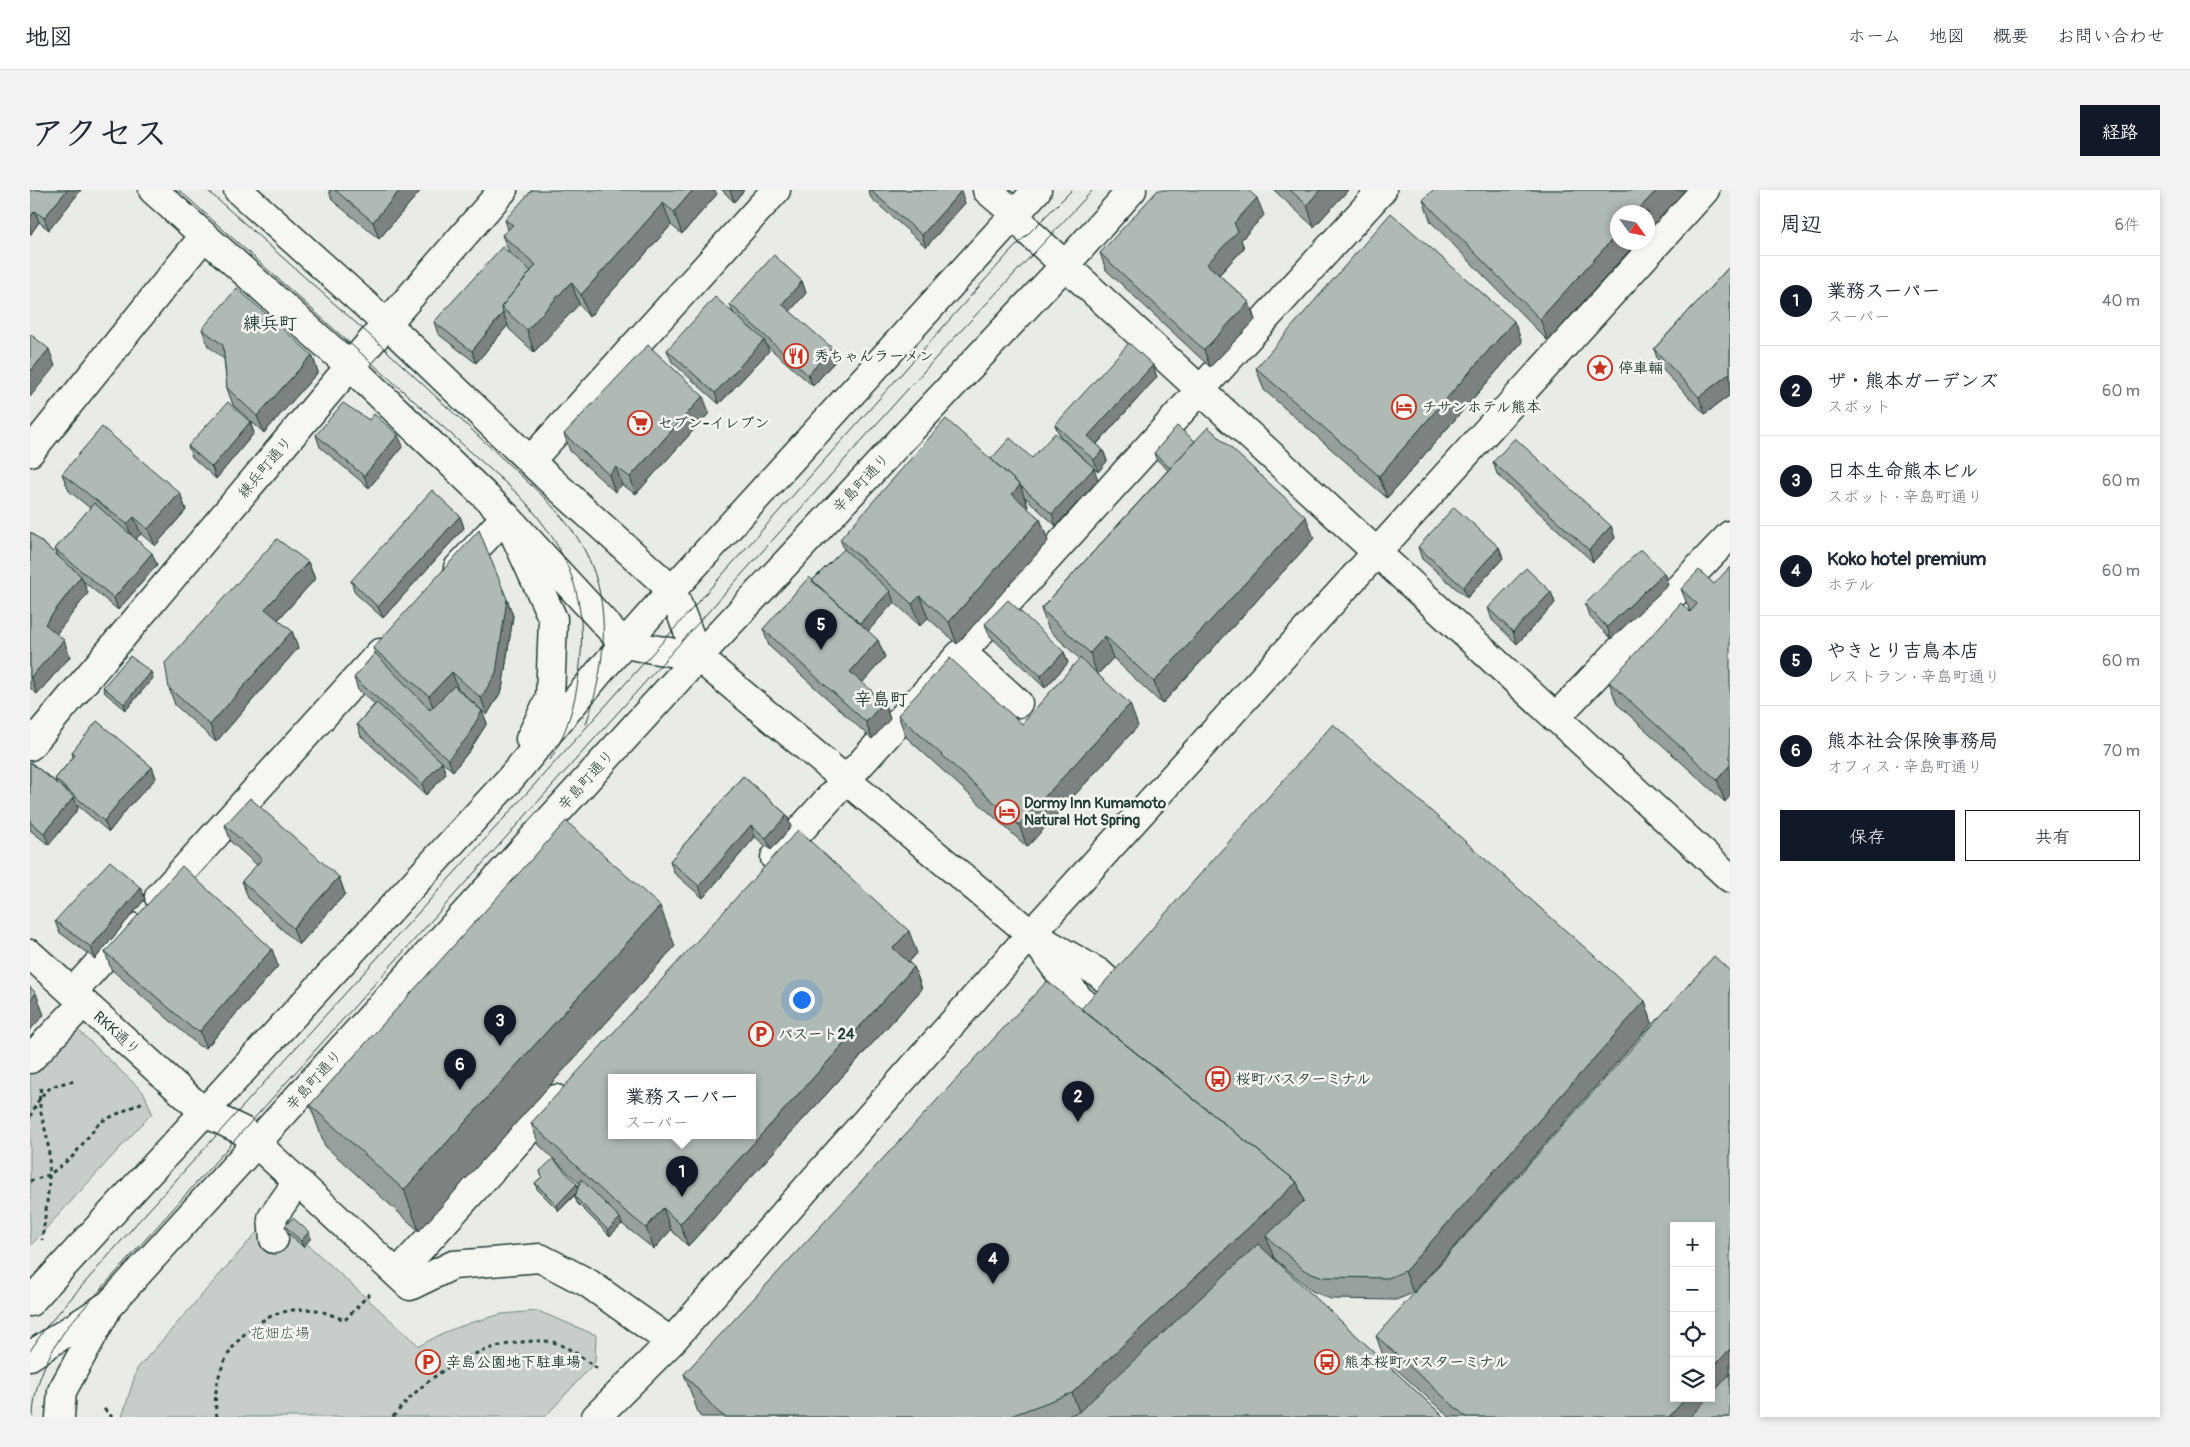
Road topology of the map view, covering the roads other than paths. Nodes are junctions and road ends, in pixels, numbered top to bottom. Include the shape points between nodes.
1 (153, 190) edge
2 (238, 190) edge
3 (503, 190) edge
4 (776, 190) edge
5 (987, 190) edge
6 (1037, 190) edge
7 (1132, 190) edge
8 (1382, 190) edge
9 (1705, 190) edge
10 (1015, 214) junction
11 (204, 236) junction
12 (1065, 265) junction
13 (387, 324) junction
14 (350, 366) junction
15 (1200, 390) junction
16 (30, 452) edge
17 (530, 461) junction
18 (506, 516) junction
19 (1730, 535) edge
20 (1376, 554) junction
21 (439, 589) edge
22 (672, 590) junction
23 (399, 633) edge
24 (624, 644) junction
25 (963, 653) junction
26 (698, 657) junction
27 (1018, 703) dead end
28 (1556, 718) junction
29 (30, 746) edge
30 (510, 779) junction
31 (846, 780) junction
32 (759, 876) edge
33 (1730, 878) edge
34 (1031, 934) junction
35 (30, 954) edge
36 (72, 1003) junction
37 (1155, 1023) edge
38 (1133, 1044) edge
39 (30, 1059) edge
40 (571, 1082) edge
41 (204, 1112) junction
42 (256, 1143) junction
43 (297, 1182) junction
44 (274, 1240) dead end
45 (404, 1280) junction
46 (30, 1302) edge
47 (110, 1304) junction
48 (671, 1342) junction
49 (30, 1356) edge
50 (60, 1417) edge
51 (596, 1417) edge

1 - 11 street
2 - 13 street
3 - 13 street, 練兵町通り
4 - 17 street
5 - 10 street
6 - 10 street
7 - 12 street, 辛島町通り
8 - 15 street
9 - 20 street
10 - 12 street via 1030,233
10 - 22 street
11 - 14 street
11 - 16 street
12 - 15 street
12 - 26 street, 辛島町通り
13 - 14 street, 練兵町通り
13 - 17 street
14 - 18 street
14 - 29 street, 練兵町通り
15 - 20 street
15 - 25 street
17 - 22 street
18 - 21 street
18 - 24 street
18 - 30 street via 554,619 550,698
19 - 28 street
20 - 28 street
20 - 34 street
22 - 24 street
22 - 26 street
23 - 36 street
24 - 26 street
24 - 30 street
25 - 27 street
25 - 31 street
26 - 31 street
26 - 42 street, 辛島町通り
28 - 33 street
30 - 41 street
31 - 32 street
31 - 34 street
34 - 37 street via 1099,974
34 - 38 street via 1079,999
34 - 48 street
35 - 36 street, RKK通り
36 - 39 street
36 - 41 street, RKK通り
40 - 45 street
41 - 42 street, RKK通り via 243,1131
41 - 46 street
42 - 43 street, RKK通り
42 - 47 street, 辛島町通り
43 - 44 street via 272,1218
43 - 45 street, RKK通り
45 - 48 street via 453,1265 540,1258 588,1282
47 - 49 street, 辛島町通り
47 - 50 street via 62,1391
48 - 51 street

